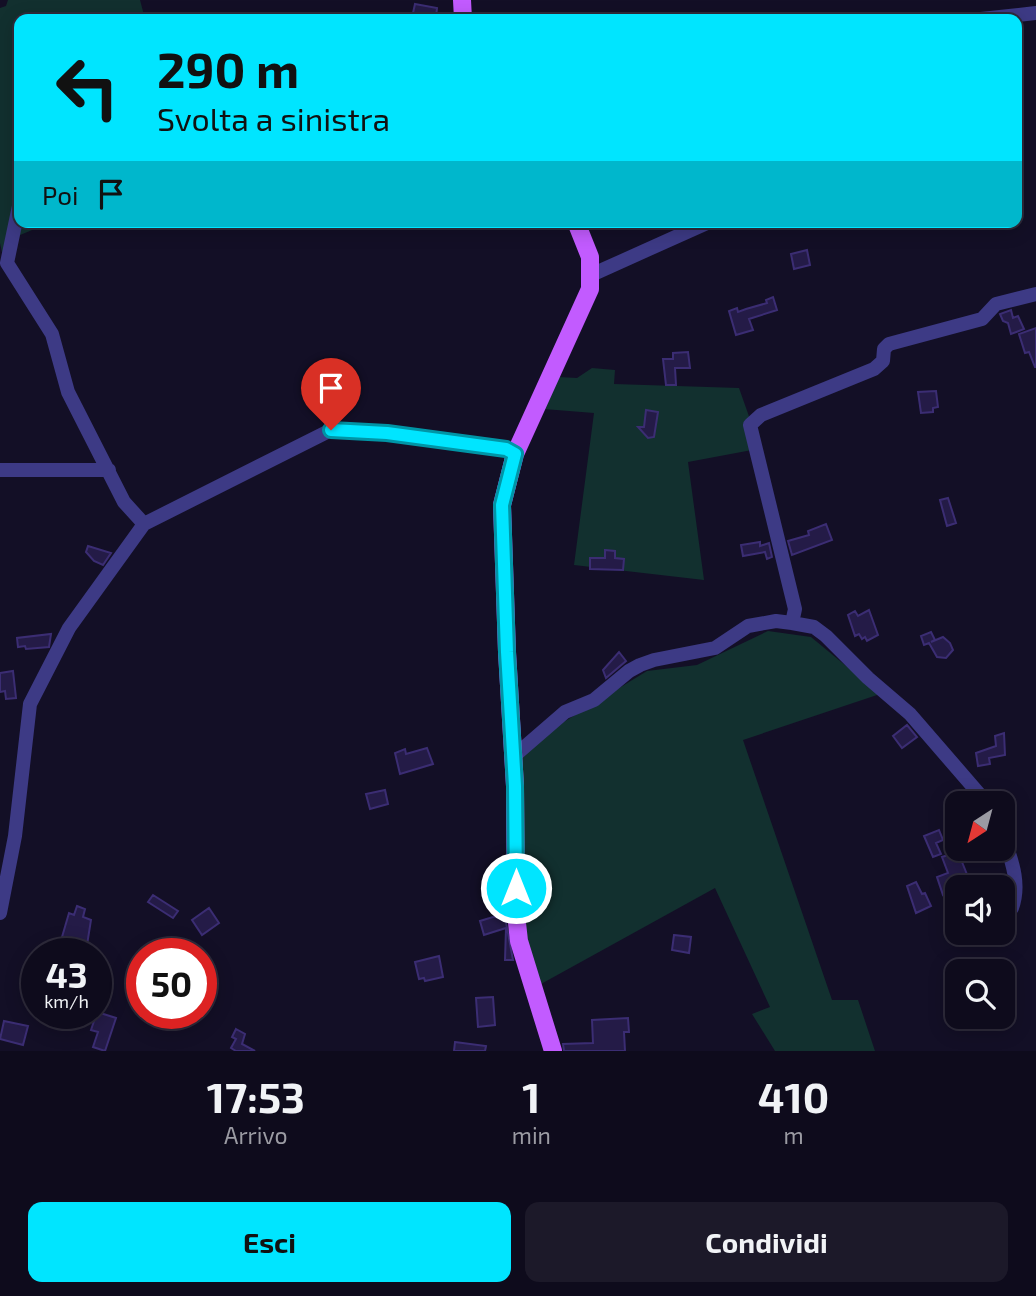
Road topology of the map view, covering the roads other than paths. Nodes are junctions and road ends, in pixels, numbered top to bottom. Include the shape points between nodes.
1 (14, 228) edge
2 (578, 228) edge
3 (696, 228) edge
4 (591, 275) junction
5 (1036, 294) edge
6 (515, 454) junction
7 (0, 470) edge
8 (109, 470) junction
9 (144, 524) junction
10 (792, 623) junction
11 (513, 757) junction
12 (977, 791) edge
13 (1015, 877) edge
14 (1015, 900) edge
15 (0, 913) edge
16 (553, 1051) edge

1 - 8 street via 7,263 52,334 68,392
2 - 4 main road via 590,257
3 - 4 street
4 - 6 main road via 582,309
5 - 10 street via 996,304 982,319 889,344 883,361 874,369 752,421 795,609
6 - 9 street via 387,433 331,430
6 - 11 main road via 502,505
7 - 8 street
8 - 9 street via 129,510
9 - 15 street via 69,628 30,704 16,836
10 - 11 street via 748,626 704,652 640,665 594,700 565,712
10 - 12 street via 814,627 826,636 909,714
11 - 16 main road via 519,941
13 - 14 street

